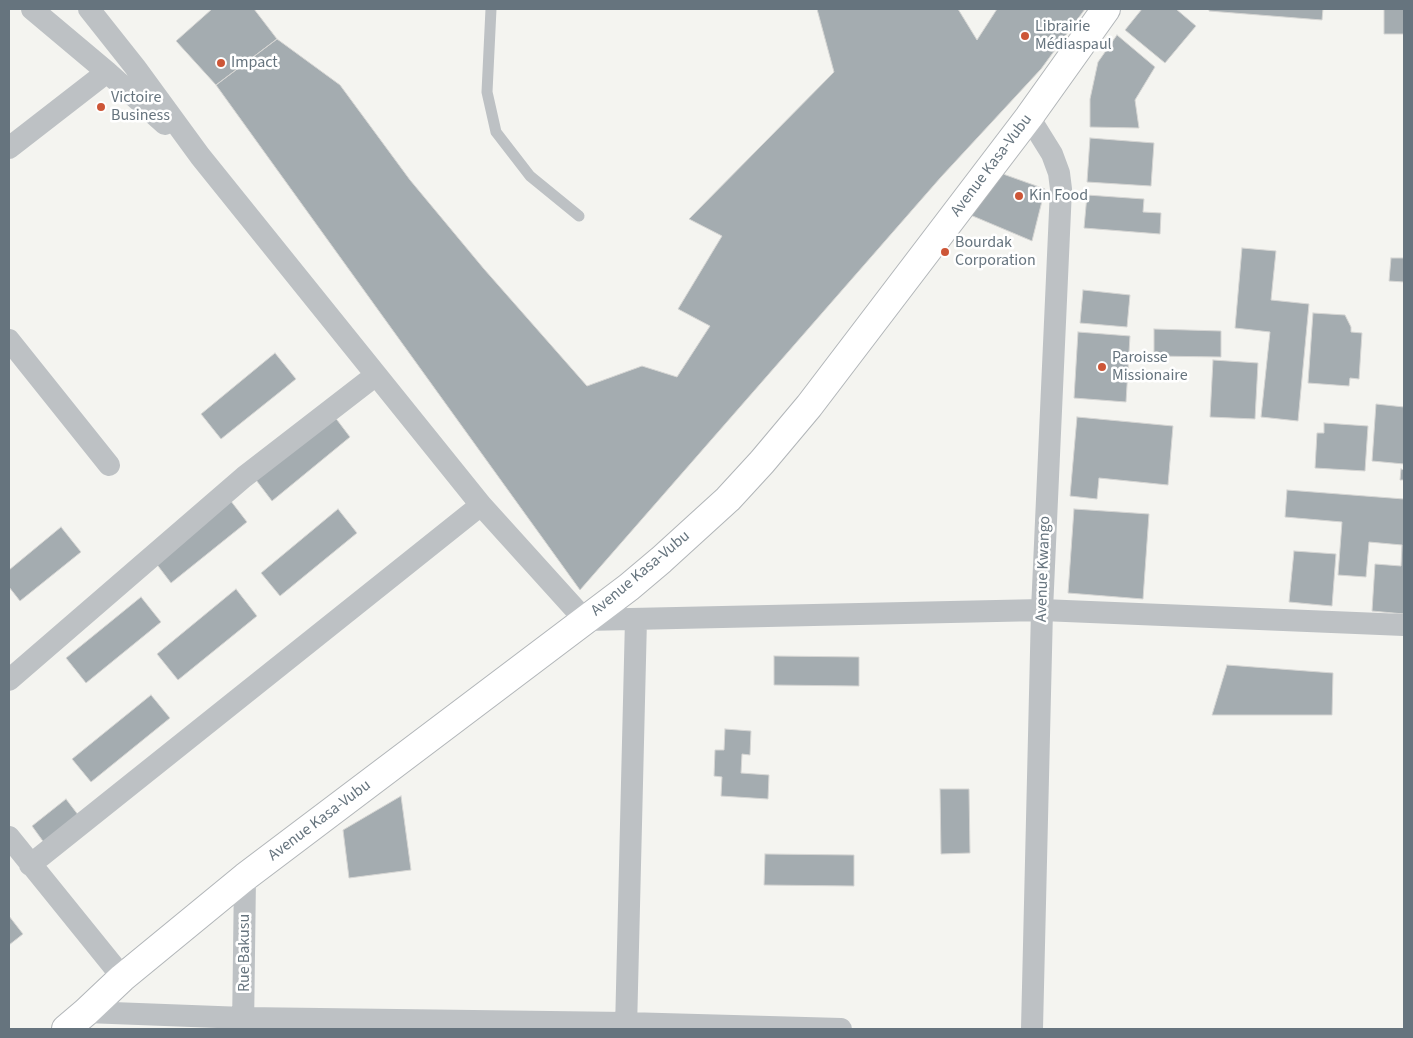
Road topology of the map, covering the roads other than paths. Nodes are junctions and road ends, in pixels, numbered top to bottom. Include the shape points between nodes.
1 (32, 9) edge
2 (89, 9) edge
3 (492, 9) edge
4 (1106, 9) edge
5 (107, 72) junction
6 (1029, 117) junction
7 (11, 143) edge
8 (200, 156) junction
9 (579, 216) dead end
10 (9, 340) edge
11 (376, 375) junction
12 (109, 465) dead end
13 (481, 505) junction
14 (1042, 610) junction
15 (636, 619) junction
16 (585, 620) junction
17 (1404, 624) edge
18 (9, 680) edge
19 (9, 837) edge
20 (30, 865) junction
21 (245, 877) junction
22 (123, 978) junction
23 (76, 1021) edge
24 (244, 1023) edge
25 (626, 1026) edge
26 (841, 1029) edge
27 (1032, 1029) edge

1 - 5 street
2 - 8 street
3 - 9 lane via 487,92 496,132 530,176
4 - 6 main road, Avenue Kasa-Vubu
5 - 7 street
5 - 8 street
6 - 14 street, Avenue Kwango via 1052,154 1061,189
6 - 16 main road, Avenue Kasa-Vubu via 809,406 762,462 661,560
8 - 11 street
10 - 12 street
11 - 13 street
11 - 18 street via 244,477
13 - 16 street
13 - 20 street
14 - 15 street
14 - 17 street
14 - 27 street, Avenue Kwango
15 - 16 street
15 - 25 street
16 - 21 main road, Avenue Kasa-Vubu
19 - 20 street
20 - 22 street
21 - 22 main road, Avenue Kasa-Vubu
21 - 24 street, Rue Bakusu
22 - 23 main road, Avenue Kasa-Vubu
23 - 24 street
24 - 25 street
25 - 26 street

